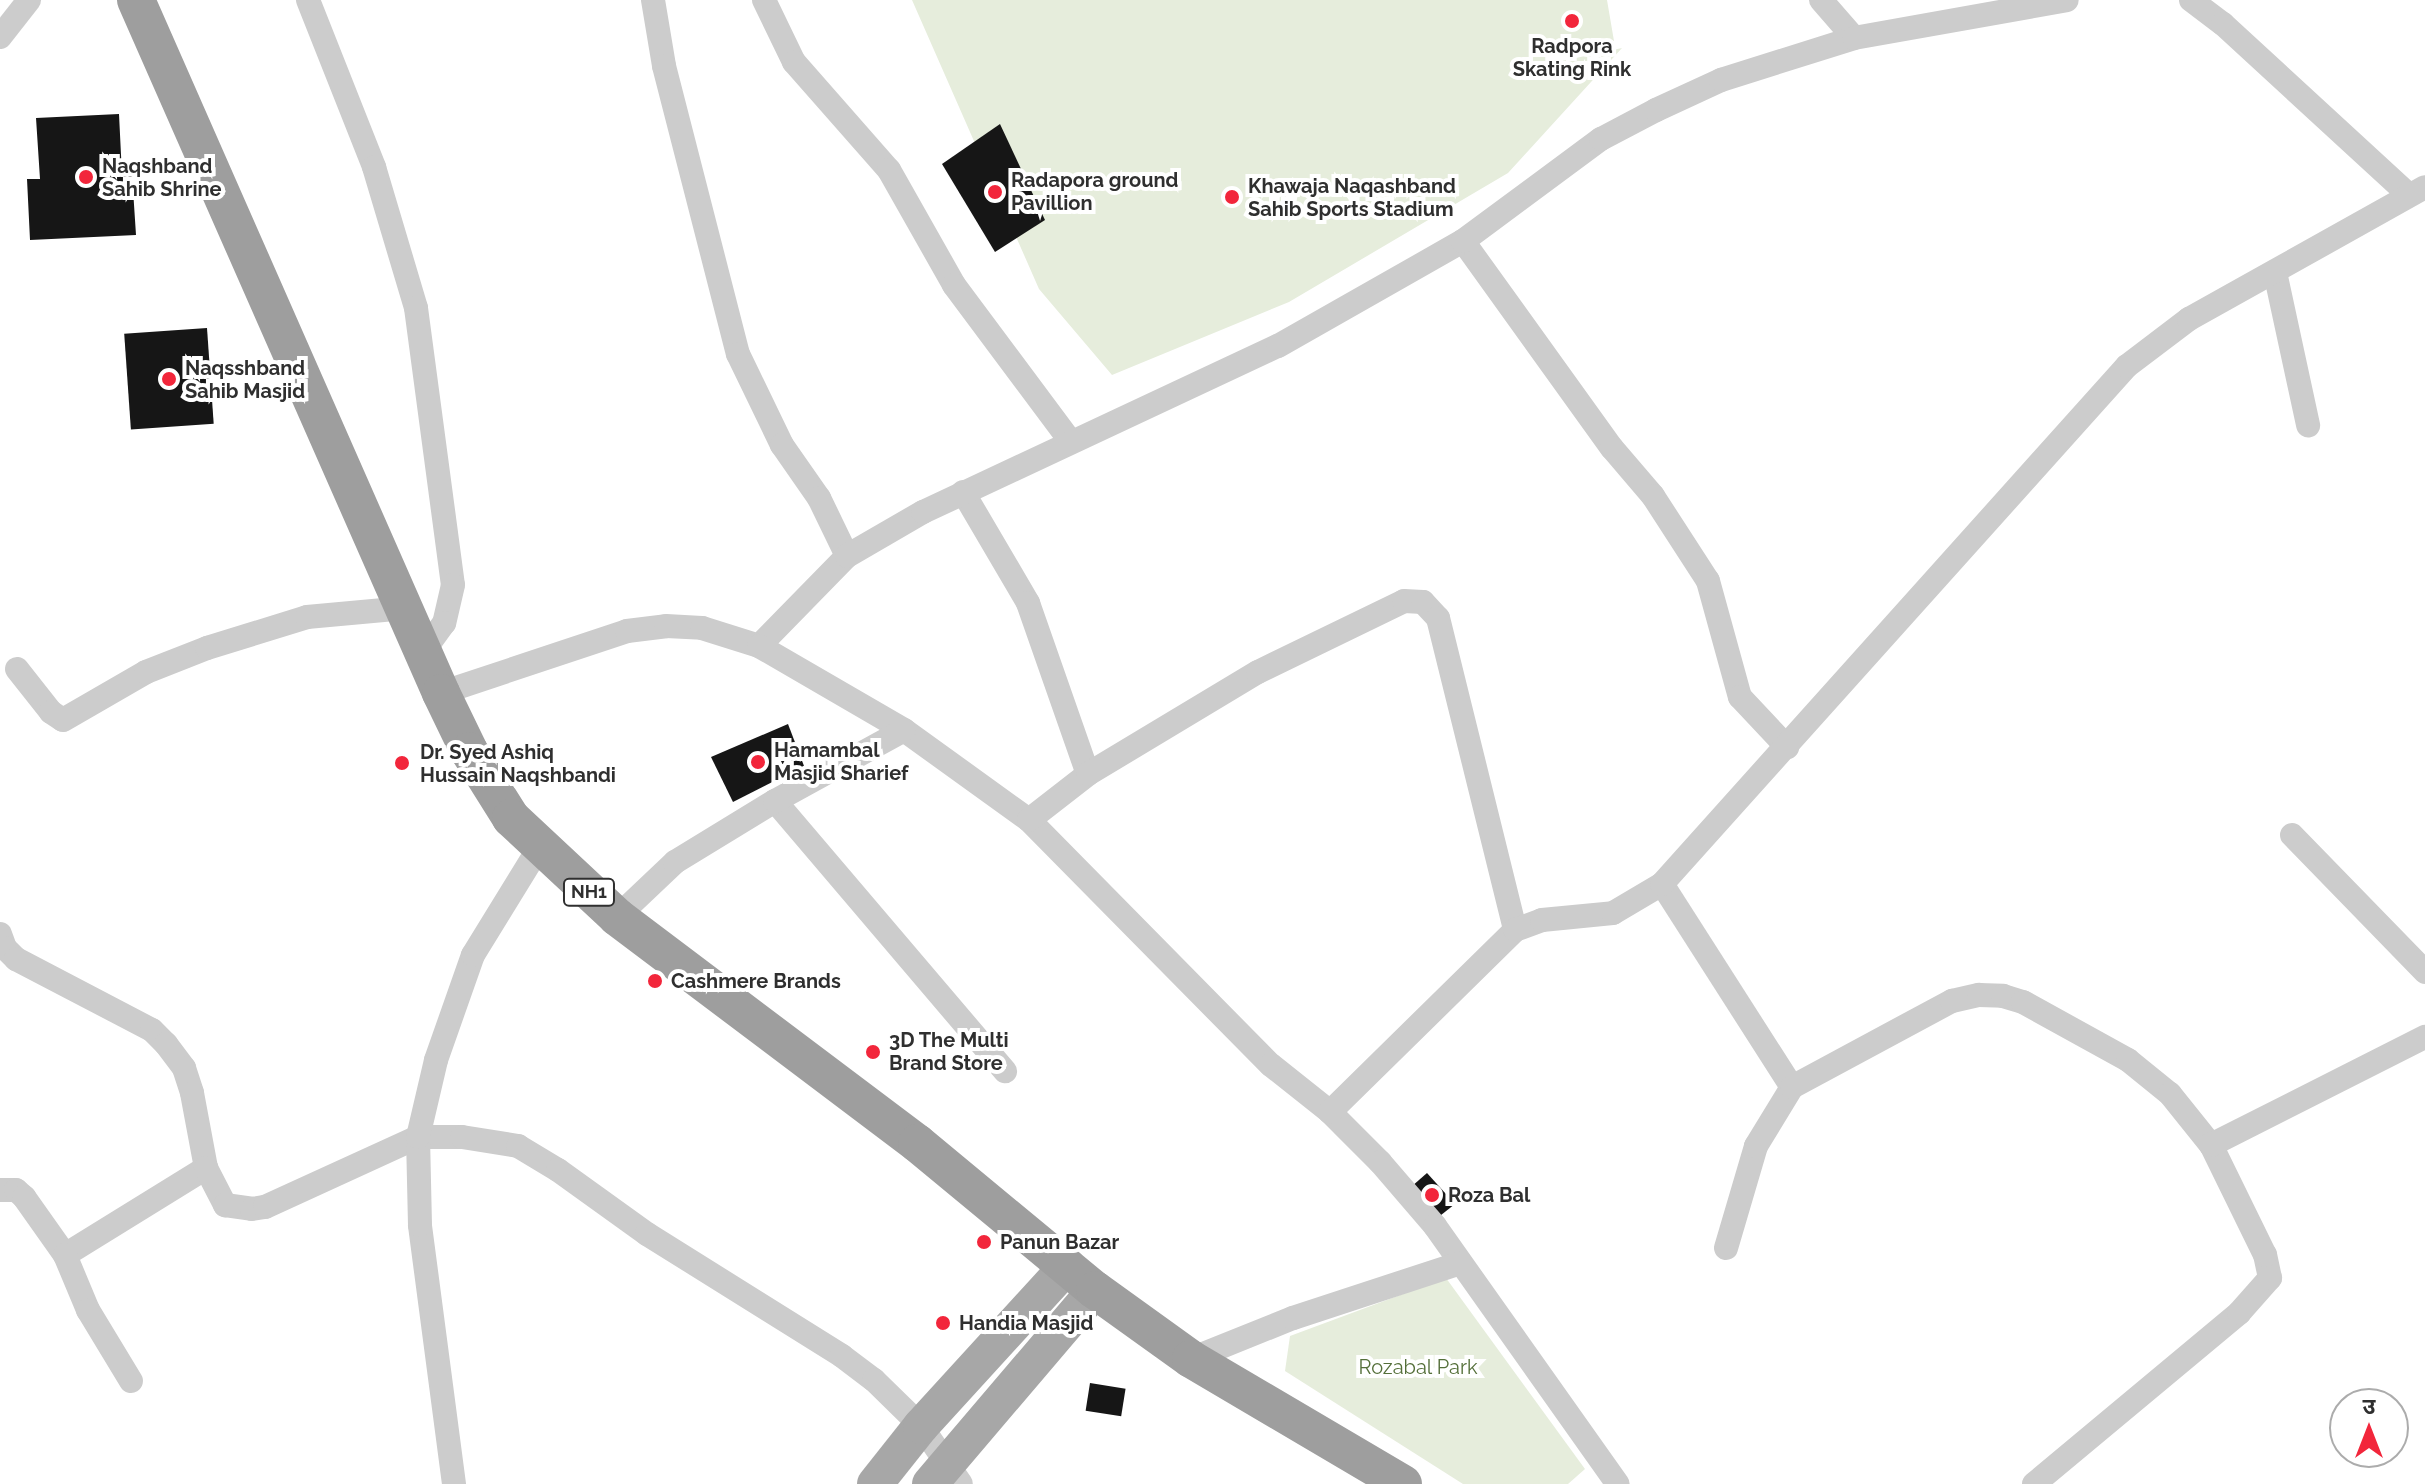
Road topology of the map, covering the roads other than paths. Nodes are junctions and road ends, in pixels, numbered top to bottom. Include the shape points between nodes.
1 (29, 0) edge
2 (136, 0) edge
3 (308, 0) edge
4 (653, 0) edge
5 (764, 0) edge
6 (1821, 0) edge
7 (2067, 0) edge
8 (2191, 0) edge
9 (0, 37) edge
10 (1854, 38) junction
11 (2417, 191) edge
12 (1463, 241) junction
13 (2275, 272) junction
14 (2308, 425) dead end
15 (1071, 442) junction
16 (963, 492) junction
17 (847, 556) junction
18 (406, 608) junction
19 (759, 646) junction
20 (423, 652) junction
21 (17, 669) dead end
22 (441, 693) junction
23 (904, 730) junction
24 (1787, 747) junction
25 (1088, 774) junction
26 (775, 801) junction
27 (1029, 820) junction
28 (2292, 835) dead end
29 (540, 846) junction
30 (1662, 884) junction
31 (617, 917) junction
32 (1515, 930) junction
33 (2, 944) edge
34 (2425, 972) edge
35 (2425, 1037) edge
36 (1005, 1071) dead end
37 (1792, 1087) junction
38 (1330, 1112) junction
39 (418, 1137) junction
40 (2211, 1145) junction
41 (206, 1168) junction
42 (0, 1190) edge
43 (1726, 1248) dead end
44 (65, 1255) junction
45 (1460, 1263) junction
46 (1067, 1266) junction
47 (1095, 1290) junction
48 (1191, 1359) junction
49 (131, 1381) dead end
50 (921, 1426) junction
51 (946, 1477) edge
52 (454, 1484) edge
53 (875, 1484) edge
54 (1403, 1484) edge
55 (1618, 1484) edge
56 (2034, 1484) edge

1 - 9 street
2 - 18 highway, NH1
3 - 20 street via 374,167 416,308 453,585 444,623
4 - 17 street via 664,66 738,354 782,445 819,498
5 - 15 street via 794,62 889,170 954,285
6 - 10 street
7 - 10 street
8 - 11 street
10 - 12 street via 1721,80 1642,117 1601,139
11 - 13 street
12 - 15 street via 1278,346
12 - 24 street via 1612,448 1653,496 1708,581 1740,697
13 - 14 street
13 - 24 street via 2189,319 2127,366
15 - 16 street
16 - 17 street
16 - 25 street via 1028,603
17 - 19 street
18 - 20 highway, NH1
18 - 21 street via 307,617 222,643 146,672 63,720
19 - 22 street via 702,628 627,631
19 - 23 street
20 - 22 highway, NH1
22 - 29 highway, NH1 via 492,790
23 - 26 street
23 - 27 street
24 - 30 street
25 - 27 street
25 - 32 street via 1258,672 1404,601 1423,602 1438,618
26 - 31 street via 675,862
26 - 36 street
27 - 38 street via 1271,1065
28 - 34 street
29 - 31 highway, NH1
29 - 39 street via 473,955 436,1060
30 - 32 street via 1613,913 1542,920
30 - 37 street
31 - 46 highway, NH1 via 846,1088
32 - 38 street
33 - 41 street via 30,968 152,1030 166,1044 184,1068
35 - 40 street
37 - 40 street via 1952,1001 2003,996 2128,1060 2170,1094
37 - 43 street via 1756,1146
38 - 45 street via 1409,1193
39 - 41 street via 252,1209 225,1205
39 - 50 street via 518,1146 842,1356
39 - 52 street via 420,1225
40 - 56 street via 2265,1255 2270,1278 2239,1313
41 - 44 street
42 - 44 street via 16,1190 24,1197
44 - 49 street via 88,1310
45 - 48 street via 1293,1318
45 - 55 street
46 - 47 highway, NH1
46 - 50 main road
47 - 48 highway, NH1
47 - 51 main road
48 - 54 highway, NH1
50 - 51 street
50 - 53 main road

